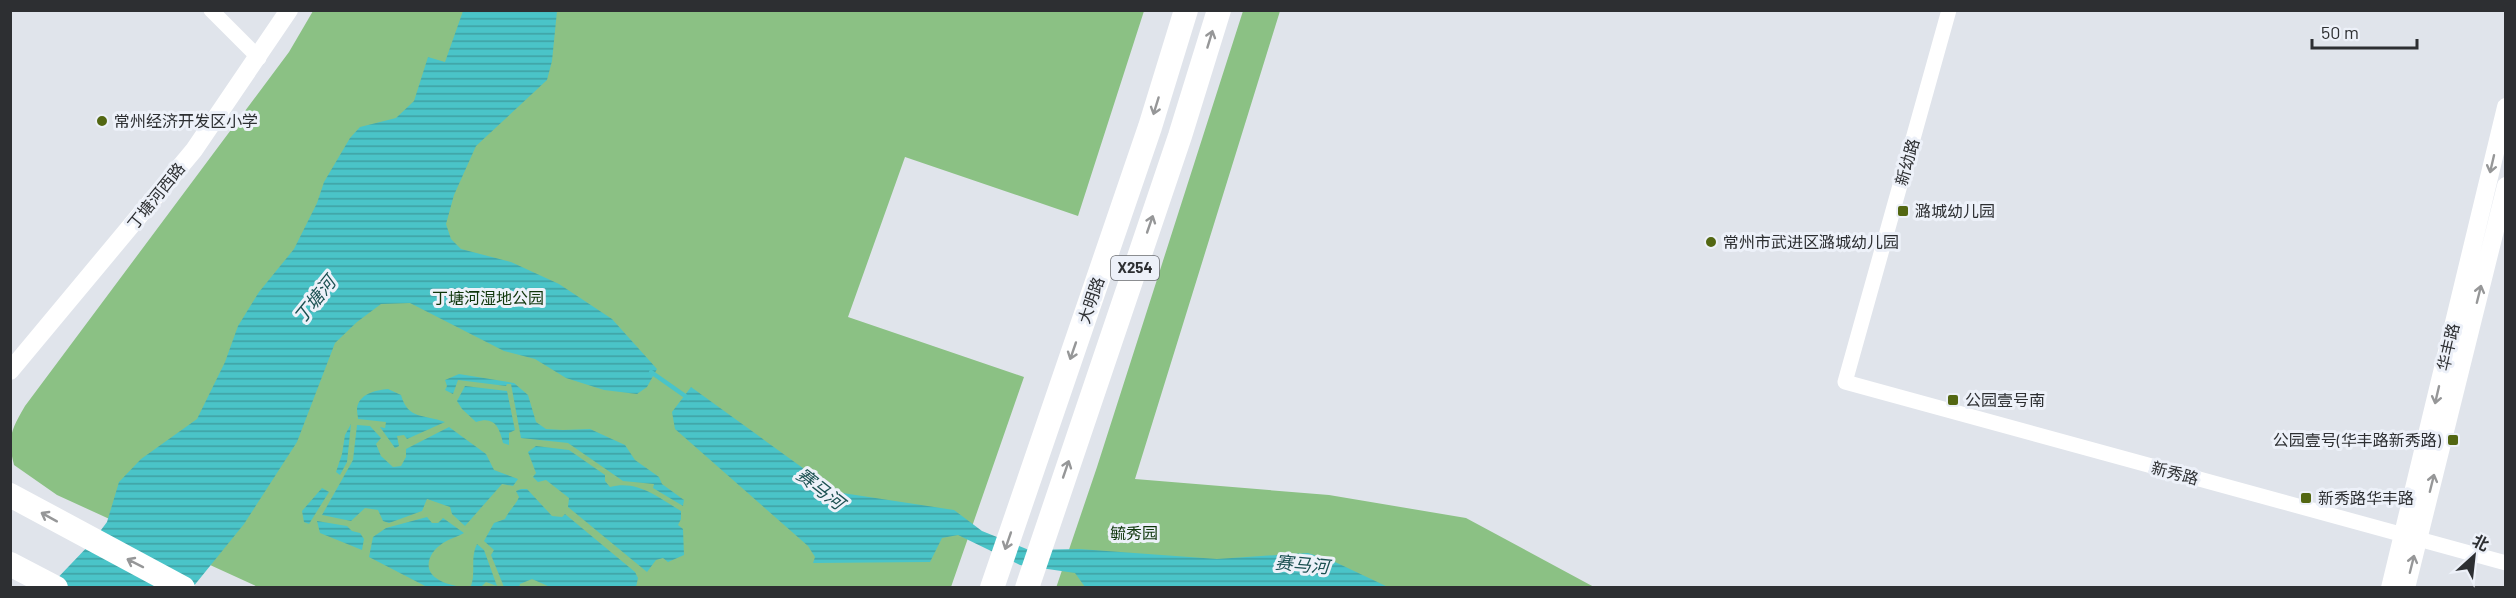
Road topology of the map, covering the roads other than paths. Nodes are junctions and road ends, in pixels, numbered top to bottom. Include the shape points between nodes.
1 (210, 10) edge
2 (290, 10) edge
3 (1186, 10) edge
4 (1219, 10) edge
5 (1949, 10) edge
6 (259, 58) junction
7 (2505, 107) edge
8 (2505, 186) edge
9 (10, 371) edge
10 (1845, 382) joint
11 (10, 495) edge
12 (2411, 538) junction
13 (2505, 563) edge
14 (10, 564) edge
15 (995, 578) edge
16 (1029, 582) edge
17 (50, 585) edge
18 (183, 588) edge
19 (2390, 588) edge
20 (2406, 588) edge

1 - 6 street
2 - 6 street, 丁塘河西路
3 -> 15 main road, 大明路 / X254 via 1150,127
16 -> 4 main road, 大明路 / X254
5 - 10 street, 新幼路
6 - 9 street, 丁塘河西路 via 194,150
7 -> 12 street, 华丰路
12 -> 8 street, 华丰路
10 - 12 street, 新秀路
18 -> 11 main road
12 - 13 street, 新秀路
12 - 19 street, 华丰路
20 -> 12 street, 华丰路
14 - 17 main road

